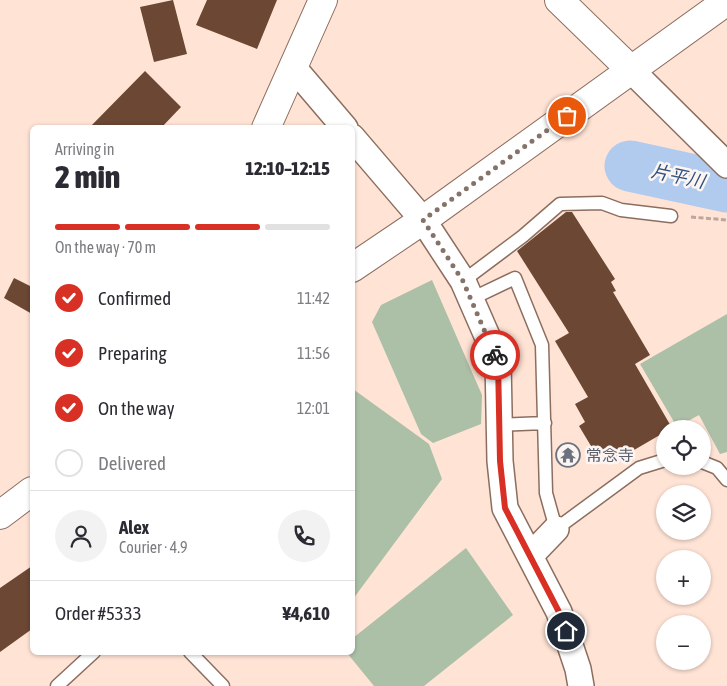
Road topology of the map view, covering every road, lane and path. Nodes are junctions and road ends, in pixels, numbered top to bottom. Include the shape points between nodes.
1 (323, 0) edge
2 (559, 0) edge
3 (727, 1) edge
4 (293, 67) junction
5 (631, 70) junction
6 (267, 125) edge
7 (342, 125) edge
8 (355, 141) edge
9 (727, 165) edge
10 (671, 216) joint
11 (423, 220) junction
12 (727, 220) edge
13 (355, 266) edge
14 (467, 290) junction
15 (545, 423) junction
16 (499, 425) junction
17 (656, 463) edge
18 (722, 466) edge
19 (727, 480) edge
20 (30, 492) edge
21 (0, 515) edge
22 (556, 529) junction
23 (531, 555) junction
24 (91, 655) edge
25 (193, 655) edge
26 (56, 686) edge
27 (223, 686) edge
28 (581, 686) edge

1 - 4 main road
2 - 5 main road
3 - 5 main road
4 - 6 main road
4 - 7 street
5 - 9 street
5 - 11 main road
8 - 11 street
10 - 12 path
10 - 14 lane via 621,210 602,203 560,204
11 - 13 main road
11 - 14 street
14 - 15 lane via 515,278 542,345
14 - 16 street via 498,361
15 - 16 lane
15 - 22 lane via 546,493
16 - 23 street via 505,508
17 - 22 lane via 639,468
18 - 19 lane
20 - 21 main road
22 - 23 street
23 - 28 street via 559,612
24 - 26 lane
25 - 27 lane

